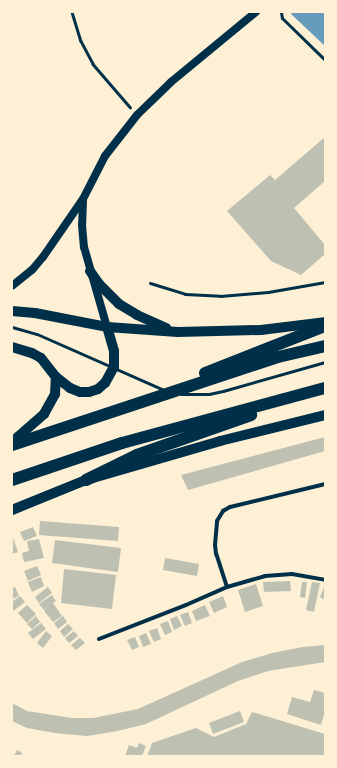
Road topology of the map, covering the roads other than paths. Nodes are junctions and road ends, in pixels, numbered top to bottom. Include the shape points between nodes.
1 (256, 12) edge
2 (281, 12) edge
3 (325, 60) edge
4 (83, 199) junction
5 (90, 271) junction
6 (325, 282) edge
7 (150, 283) dead end
8 (12, 286) edge
9 (12, 311) edge
10 (325, 322) edge
11 (325, 326) edge
12 (12, 327) edge
13 (107, 327) junction
14 (178, 332) junction
15 (325, 346) edge
16 (12, 347) edge
17 (325, 362) edge
18 (56, 377) junction
19 (325, 388) edge
20 (292, 396) junction
21 (140, 402) junction
22 (325, 415) edge
23 (12, 443) edge
24 (12, 480) edge
25 (86, 480) junction
26 (325, 484) edge
27 (12, 510) edge
28 (325, 580) edge
29 (227, 587) junction
30 (99, 639) dead end

1 - 4 main road via 171,82 137,115 105,156
2 - 3 lane via 282,18
4 - 5 main road via 84,247
4 - 8 main road via 43,257
5 - 13 main road
5 - 14 main road via 119,304 136,315
6 - 7 lane via 268,292 220,296 185,294
9 - 13 main road
10 - 14 main road via 260,330
11 - 21 highway
12 - 17 lane via 28,331 170,392 183,394 209,394
13 - 14 main road
13 - 18 main road via 115,360 111,376 98,390 80,392
15 - 21 highway via 278,357
16 - 18 main road via 32,352 41,358
18 - 23 main road via 55,394 44,414
19 - 20 highway
20 - 24 highway via 122,443
20 - 25 highway via 248,417 137,455
21 - 23 highway
22 - 25 main road via 220,441
25 - 27 main road
26 - 29 street via 230,507 223,511 217,521 215,545
28 - 29 street via 284,573
29 - 30 street

